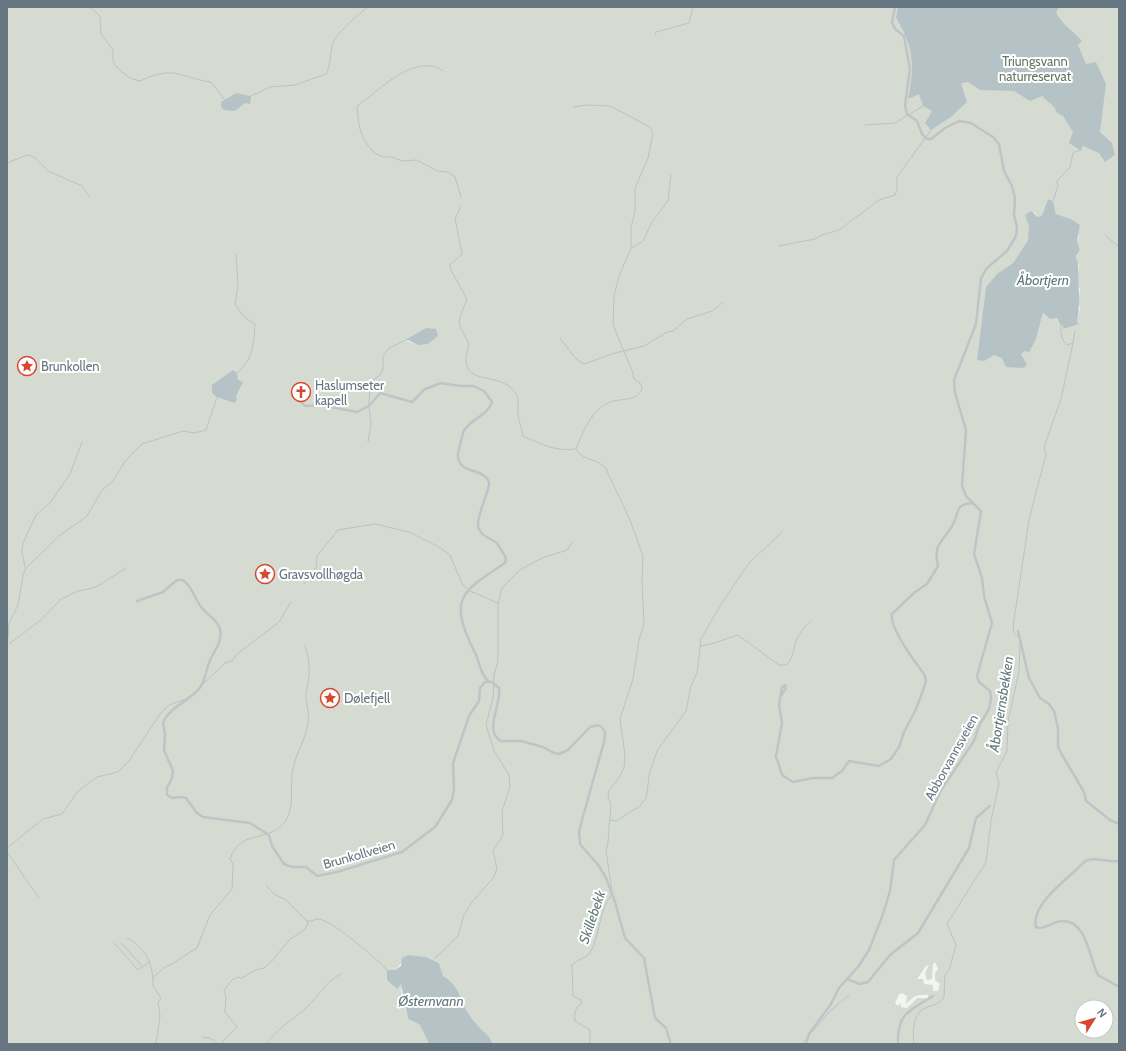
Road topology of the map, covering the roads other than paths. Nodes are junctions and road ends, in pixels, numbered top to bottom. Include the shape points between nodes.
1 (895, 7) edge
2 (294, 394) dead end
3 (974, 502) junction
4 (137, 601) dead end
5 (1018, 631) dead end
6 (488, 681) junction
7 (780, 696) dead end
8 (990, 806) dead end
9 (1119, 824) edge
10 (1119, 862) edge
11 (847, 979) junction
12 (1119, 986) edge
13 (933, 996) dead end
14 (671, 1044) edge
15 (806, 1044) edge
16 (898, 1044) edge

1 - 3 street, Abborvannsveien via 892,22 895,29 904,36 910,69 905,105 907,114 917,121 927,139 960,121 971,123 993,137 999,144 1004,171 1015,194 1016,236 1007,251 983,273 976,324 954,380 954,393 966,430 962,486
2 - 6 street via 305,406 320,405 357,412 369,406 380,393 412,402 421,392 438,383 474,386 489,396 492,402 490,408 464,430 458,455 462,465 482,473 487,478 489,486 478,527 482,534 497,543 506,558 505,563 474,583 468,590 461,608 463,627 477,655 483,676
3 - 7 street via 967,502 958,510 952,526 936,551 935,559 938,566 930,580 892,614 892,621 901,639 926,680 916,709 891,759 879,766 849,761 842,772 832,778 793,782 780,770 776,756 782,723
3 - 11 street, Abborvannsveien via 981,511 974,554 992,623 977,676 978,682 991,694 989,709 974,741 941,790 927,821 897,856 893,865 890,891 874,939 858,968
4 - 6 street, Brunkollveien via 163,592 178,580 183,580 203,610 220,628 218,646 200,687 163,722 164,750 174,775 167,788 167,795 172,798 186,798 203,817 244,821 267,832 274,850 284,864 306,867 318,876 402,852 435,827 452,800 453,763 469,716 479,701 481,684
5 - 9 street via 1028,678 1040,698 1054,711 1060,753 1083,791 1086,801
6 - 14 street via 499,688 493,727 495,736 501,741 521,741 559,754 568,750 593,726 598,725 605,731 579,840 606,878 624,938 644,958 655,1018 666,1028
8 - 11 street via 976,818 969,848 918,933 890,955 868,982 860,984
10 - 12 street via 1096,859 1085,862 1044,902 1035,925 1037,928 1043,928 1062,921 1075,925 1081,931 1098,975
11 - 15 street, Abborvannsveien via 809,1034
13 - 16 street via 914,1006 904,1015 898,1027

